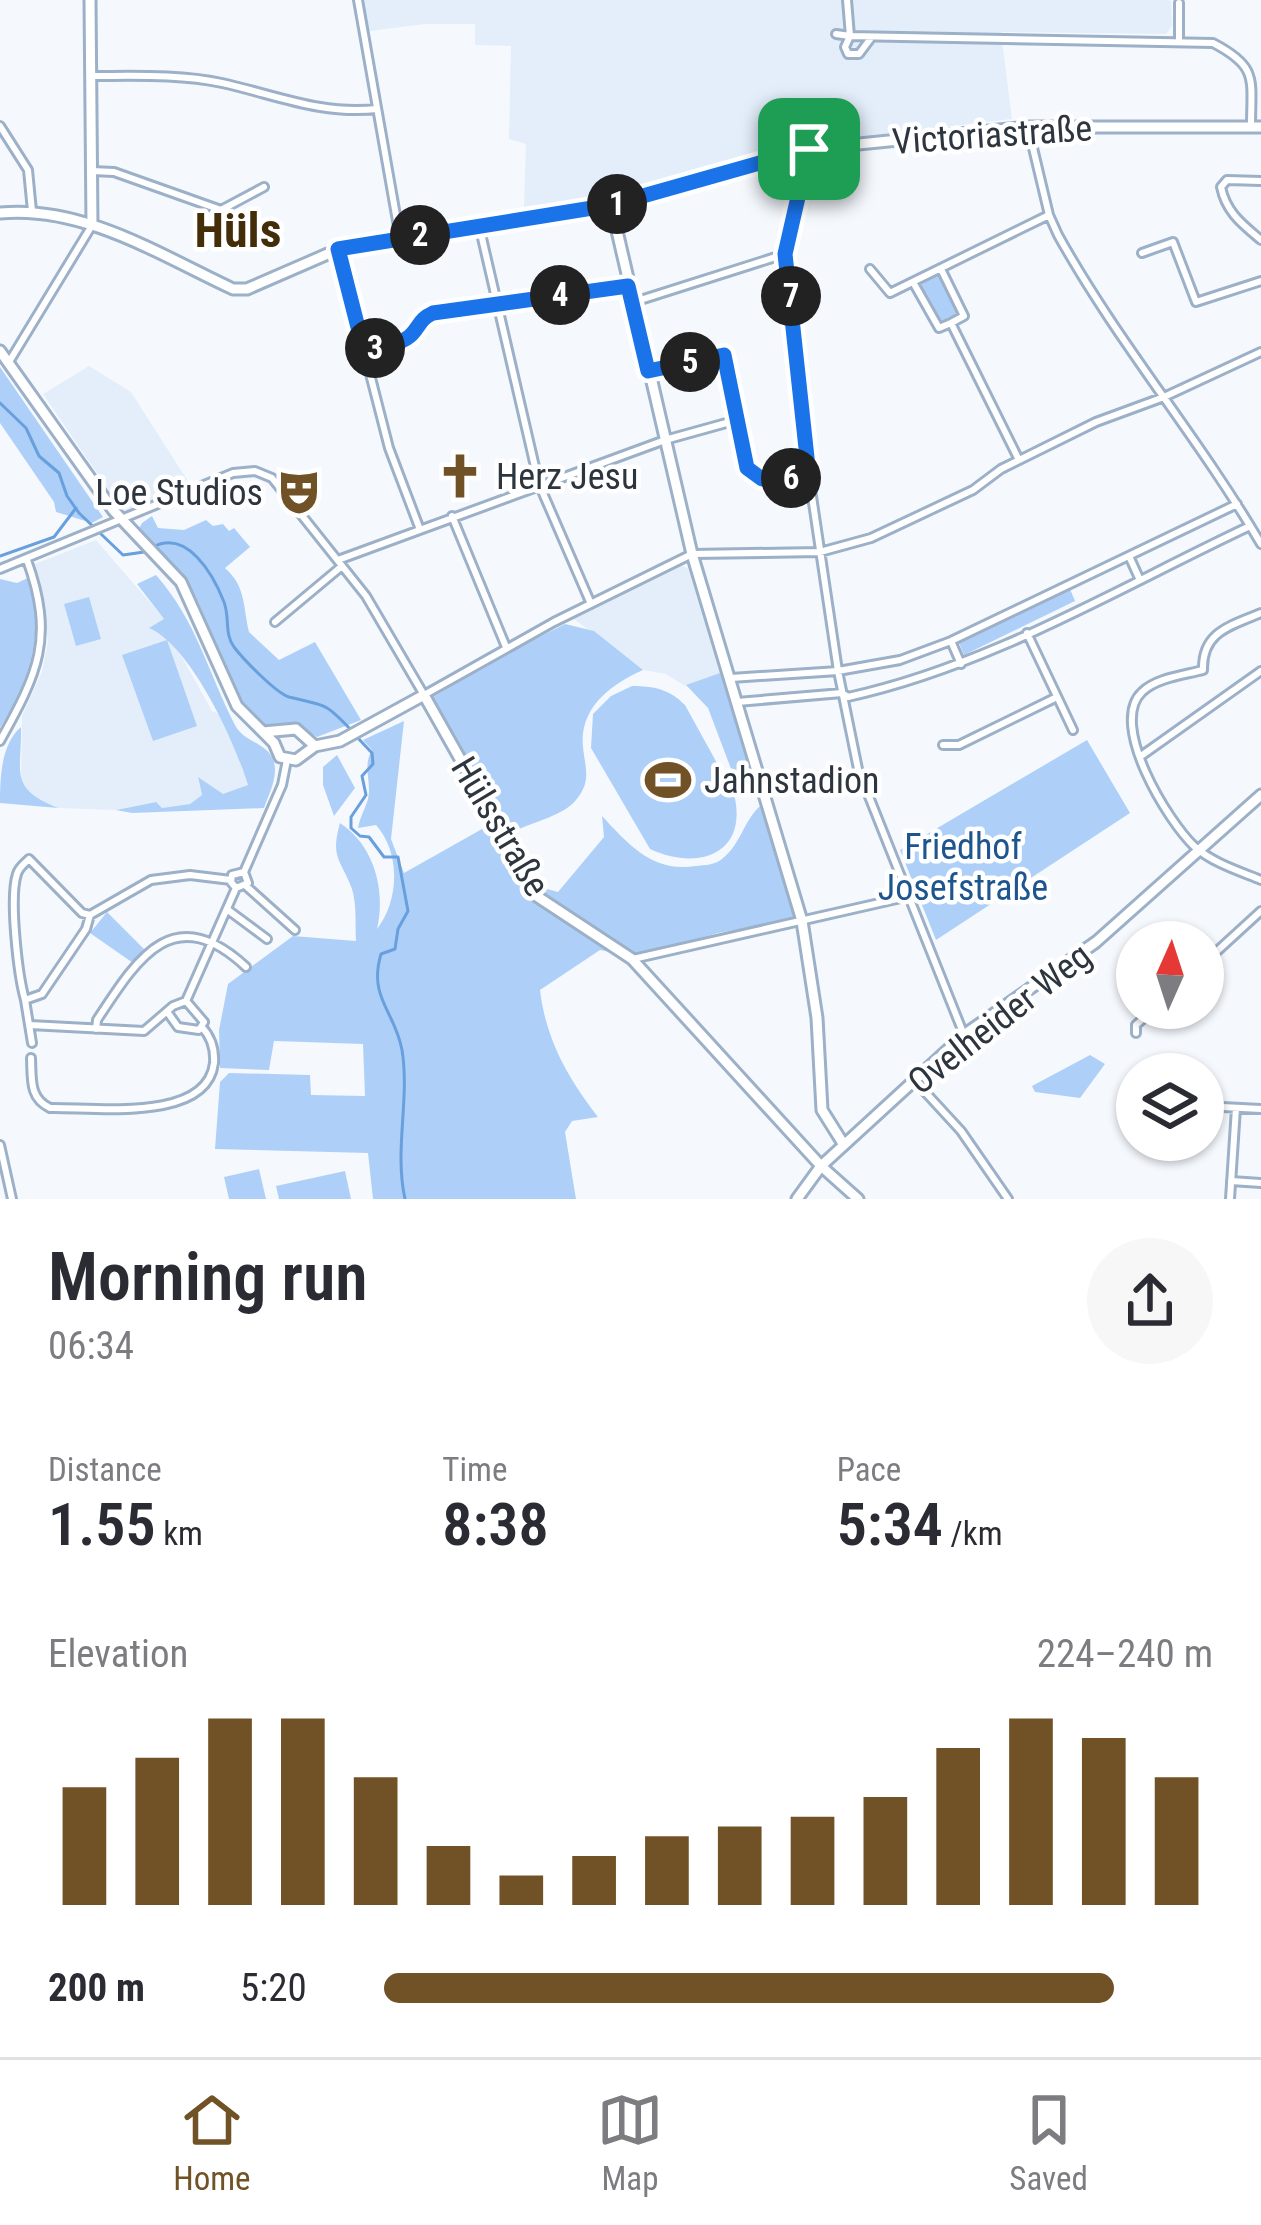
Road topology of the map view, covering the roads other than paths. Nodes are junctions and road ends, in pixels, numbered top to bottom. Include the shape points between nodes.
1 (90, 0) edge
2 (358, 0) edge
3 (848, 0) edge
4 (1180, 3) dead end
5 (836, 34) dead end
6 (850, 36) junction
7 (871, 38) junction
8 (1179, 42) junction
9 (92, 76) junction
10 (377, 110) junction
11 (0, 126) edge
12 (1028, 127) junction
13 (1256, 127) edge
14 (809, 149) junction
15 (92, 171) junction
16 (1261, 181) edge
17 (264, 187) dead end
18 (611, 205) junction
19 (32, 211) junction
20 (0, 213) edge
21 (1049, 215) junction
22 (92, 225) junction
23 (479, 225) junction
24 (400, 238) junction
25 (1261, 240) edge
26 (338, 249) junction
27 (1142, 253) dead end
28 (785, 254) junction
29 (941, 268) junction
30 (870, 269) dead end
31 (1261, 281) edge
32 (913, 282) junction
33 (628, 286) junction
34 (632, 303) junction
35 (497, 304) junction
36 (951, 323) junction
37 (0, 351) edge
38 (364, 351) junction
39 (1261, 352) edge
40 (9, 362) junction
41 (648, 371) junction
42 (1164, 397) junction
43 (737, 420) junction
44 (665, 440) junction
45 (1018, 460) junction
46 (809, 476) junction
47 (539, 484) junction
48 (1237, 504) junction
49 (452, 516) junction
50 (121, 520) junction
51 (1250, 526) junction
52 (419, 527) junction
53 (1261, 544) edge
54 (820, 553) junction
55 (692, 554) junction
56 (1129, 556) junction
57 (28, 560) junction
58 (340, 563) junction
59 (0, 569) edge
60 (1139, 578) junction
61 (591, 604) junction
62 (1261, 613) edge
63 (275, 622) dead end
64 (1027, 633) junction
65 (951, 641) junction
66 (506, 647) junction
67 (962, 664) junction
68 (838, 671) junction
69 (1261, 671) edge
70 (729, 678) junction
71 (842, 693) junction
72 (424, 695) junction
73 (1058, 697) junction
74 (737, 702) junction
75 (1072, 730) dead end
76 (259, 732) junction
77 (280, 732) junction
78 (0, 741) edge
79 (274, 743) junction
80 (311, 743) junction
81 (944, 745) dead end
82 (1142, 756) junction
83 (287, 760) junction
84 (1261, 795) edge
85 (1199, 850) junction
86 (244, 872) junction
87 (231, 880) junction
88 (1261, 880) edge
89 (246, 886) junction
90 (236, 888) junction
91 (910, 896) junction
92 (228, 910) junction
93 (1261, 911) edge
94 (90, 915) junction
95 (802, 921) junction
96 (295, 929) dead end
97 (267, 939) dead end
98 (214, 944) junction
99 (1224, 945) edge
100 (632, 959) junction
101 (246, 968) dead end
102 (25, 1000) junction
103 (186, 1001) junction
104 (168, 1013) junction
105 (30, 1025) junction
106 (202, 1027) junction
107 (96, 1029) junction
108 (1136, 1029) edge
109 (1136, 1033) dead end
110 (964, 1035) junction
111 (32, 1042) dead end
112 (31, 1058) dead end
113 (915, 1081) junction
114 (1224, 1107) edge
115 (1236, 1108) junction
116 (1261, 1109) edge
117 (0, 1145) edge
118 (844, 1145) junction
119 (821, 1166) junction
120 (1231, 1181) junction
121 (1261, 1183) edge
122 (12, 1199) edge
123 (797, 1199) edge
124 (858, 1199) edge
125 (1008, 1199) edge
126 (1230, 1199) edge

1 - 9 main road
2 - 10 street
3 - 6 street
4 - 8 street
5 - 6 street
6 - 7 street
6 - 7 street via 845,47 854,57
7 - 8 street
8 - 13 street via 1213,43 1239,56 1251,77
9 - 10 street via 164,76 312,108
9 - 15 main road
10 - 24 street
11 - 19 street via 28,170
12 - 13 main road, Victoriastraße
12 - 14 main road, Victoriastraße
12 - 21 street
14 - 18 main road, Victoriastraße
14 - 28 street
15 - 17 street via 221,210
15 - 22 main road
16 - 25 street via 1227,180 1221,187 1237,220
18 - 23 main road, Victoriastraße
18 - 33 main road
19 - 20 main road
19 - 22 main road
21 - 29 street
21 - 42 street
22 - 26 main road, Victoriastraße via 240,290
22 - 40 street
23 - 24 main road, Victoriastraße
23 - 35 street
24 - 26 main road, Victoriastraße
26 - 38 street
27 - 31 street via 1172,242 1196,302
28 - 34 street
28 - 46 street
29 - 32 street
29 - 36 street via 964,316
30 - 32 street via 890,293
32 - 36 street via 939,328
33 - 34 main road
33 - 35 street
34 - 41 main road
35 - 38 street via 433,313 402,340
35 - 47 street
36 - 45 street
37 - 40 main road
38 - 52 street
39 - 42 street
40 - 50 main road
41 - 43 street via 724,355
41 - 44 main road
42 - 45 street
42 - 48 street
43 - 44 street
43 - 46 street via 747,468 762,479
44 - 47 street
44 - 55 main road
45 - 54 street via 872,538
46 - 54 street
47 - 49 street
47 - 61 street
48 - 51 street
48 - 56 street
49 - 52 street
49 - 66 street
50 - 57 street
50 - 58 street, Hülsstraße via 233,472 255,471 272,478
50 - 76 main road via 189,594 237,706
51 - 53 street
51 - 60 street
52 - 58 street
54 - 55 street
54 - 68 street
55 - 61 street
55 - 70 main road
56 - 60 street
56 - 65 street
57 - 59 street
57 - 78 street via 40,598 42,651
58 - 63 street
58 - 72 street, Hülsstraße
60 - 64 street
61 - 66 street
62 - 82 street via 1213,634 1203,670 1139,694 1130,721
64 - 67 street
64 - 73 street
65 - 67 street
65 - 68 street
66 - 72 street
67 - 71 street via 910,683
68 - 70 street
68 - 71 street
69 - 82 street
70 - 74 main road
71 - 74 street
71 - 91 street via 858,769
72 - 80 main road via 347,737
72 - 100 main road, Hülsstraße via 538,897
73 - 75 street
73 - 81 street
74 - 95 main road
76 - 77 main road
76 - 79 main road
77 - 79 main road
77 - 80 main road via 296,729
79 - 83 main road
80 - 83 main road
82 - 85 street via 1164,809
83 - 86 street
84 - 85 main road, Ovelheider Weg
85 - 88 street
85 - 110 main road, Ovelheider Weg via 1096,942
86 - 87 street
86 - 89 street
87 - 90 street
87 - 94 street via 151,880
89 - 90 street
89 - 96 street
90 - 92 street
91 - 95 street
91 - 110 street
92 - 97 street
92 - 98 street
93 - 99 street
94 - 102 street via 42,994
94 - 102 street via 29,859 22,866 16,930
95 - 100 street
95 - 118 main road via 822,1110
98 - 101 street
98 - 103 street
98 - 107 street via 173,937 148,951
100 - 119 main road, Hülsstraße
102 - 105 street
103 - 104 street
103 - 106 street
104 - 106 street via 178,1027
104 - 107 street via 144,1031
105 - 107 street
105 - 111 street
106 - 112 street via 214,1051 212,1072 176,1105 50,1108 33,1090
108 - 109 street
110 - 113 main road, Ovelheider Weg
113 - 118 main road, Ovelheider Weg
113 - 125 street
114 - 115 street
115 - 116 street
115 - 120 street
117 - 122 street
118 - 119 main road, Ovelheider Weg
119 - 123 main road, Ovelheider Weg
119 - 124 main road, Hülsstraße
120 - 121 street
120 - 126 street

